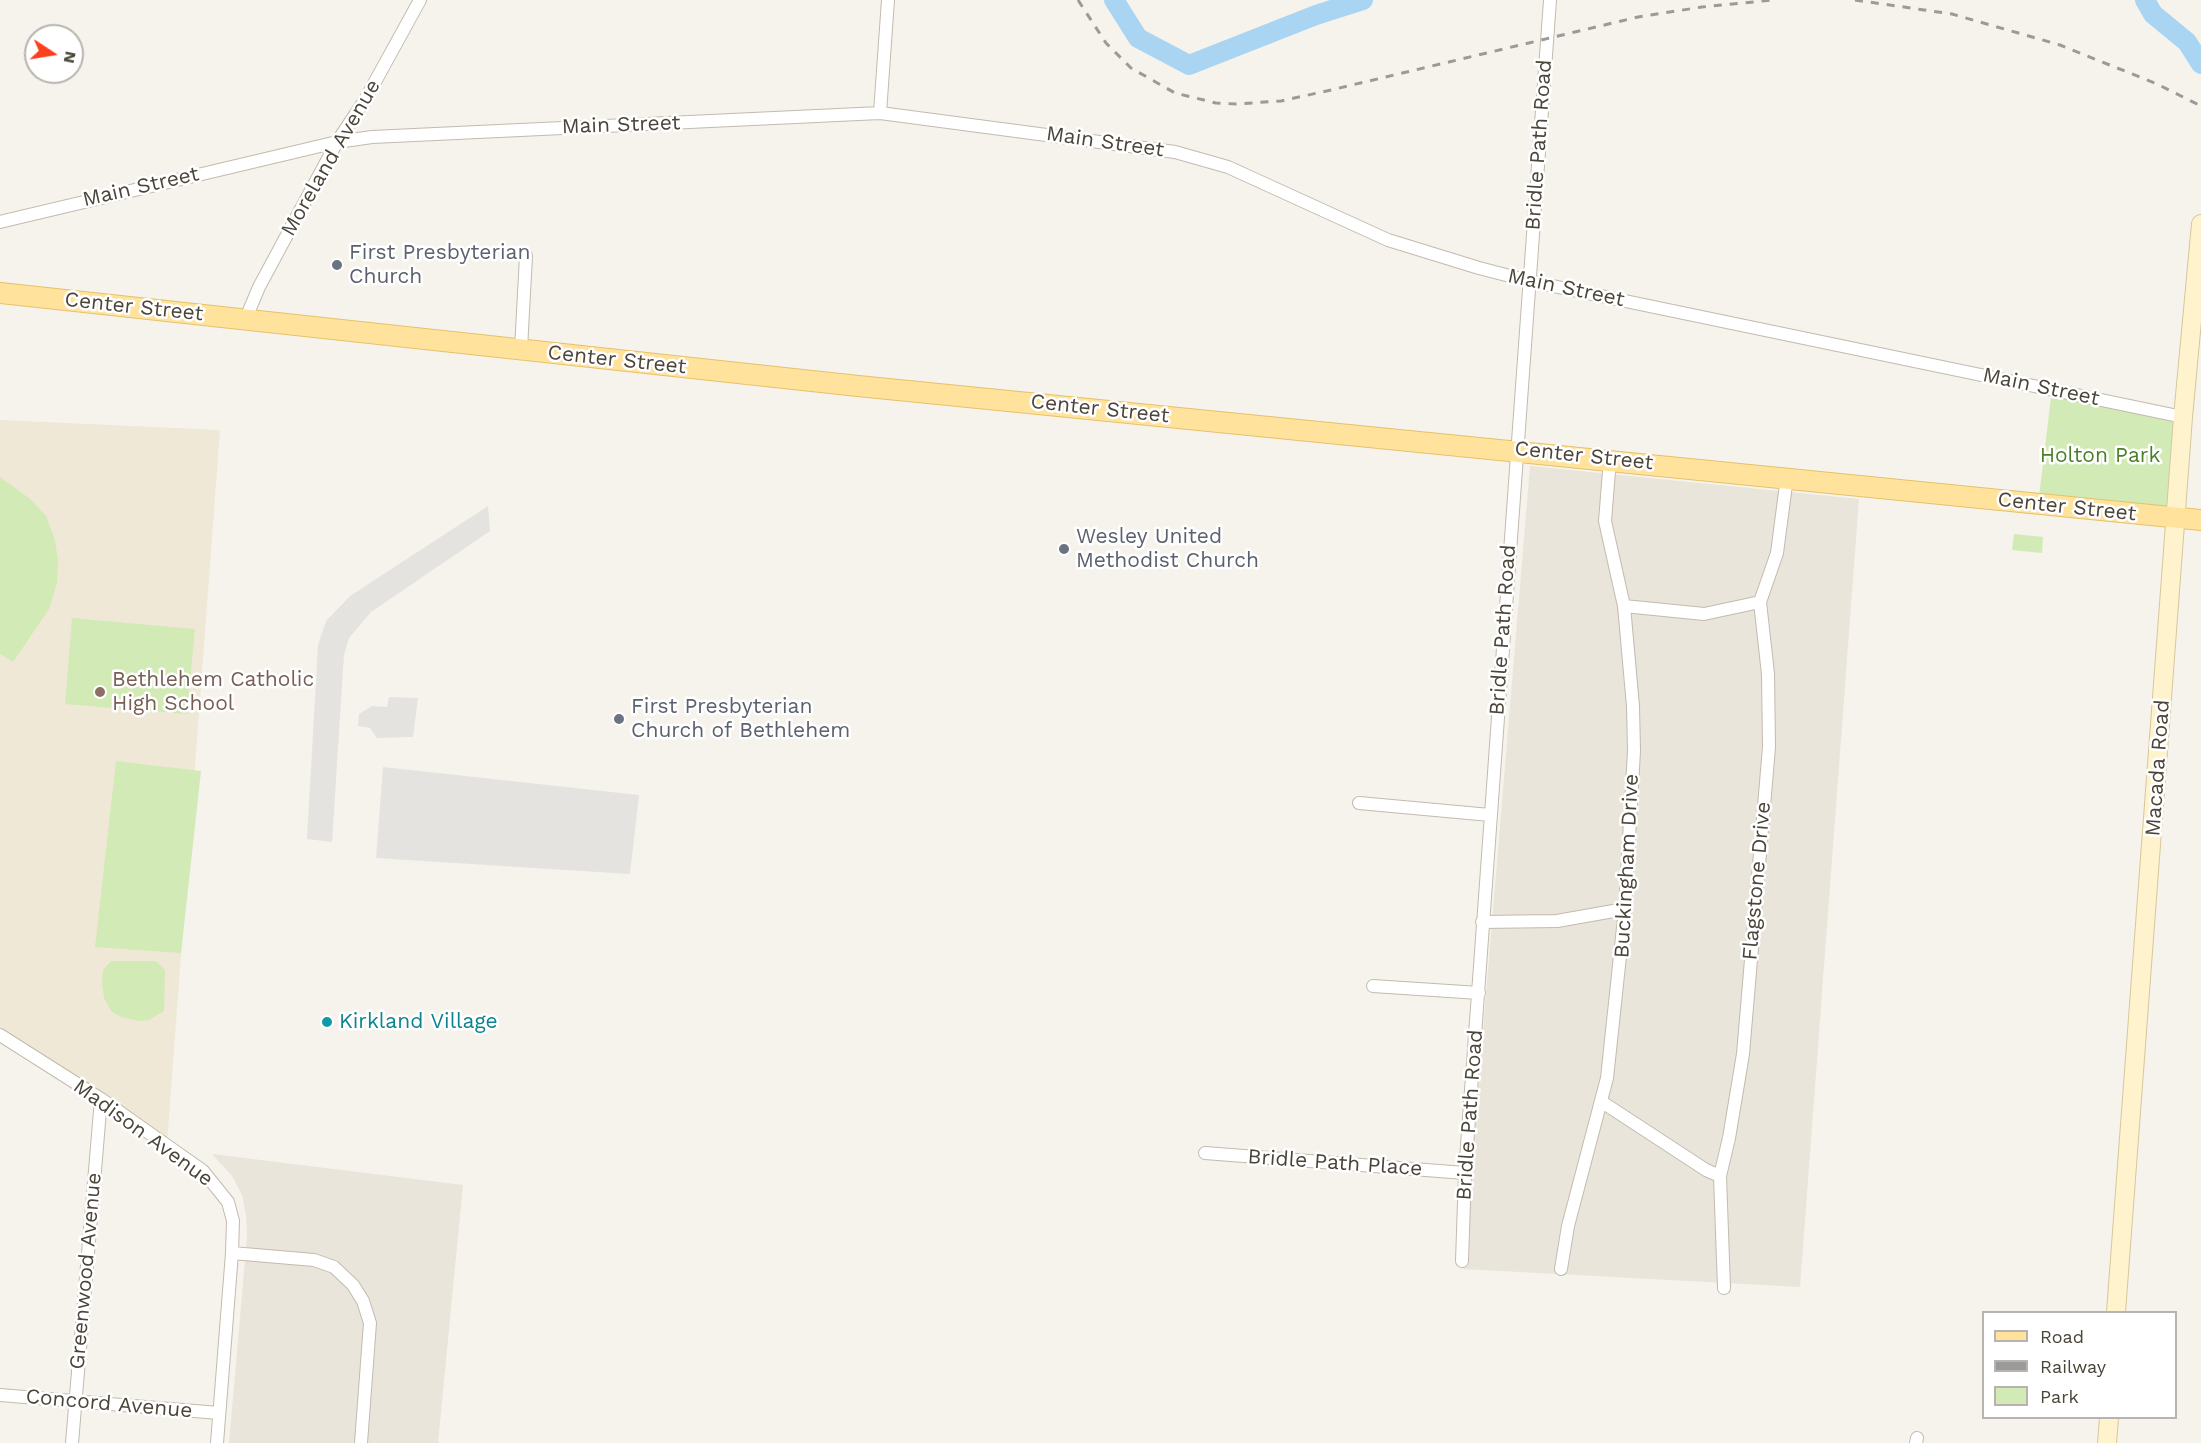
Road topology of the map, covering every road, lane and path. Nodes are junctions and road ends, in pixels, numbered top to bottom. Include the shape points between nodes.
1 (420, 0) edge
2 (888, 0) edge
3 (1550, 0) edge
4 (880, 113) junction
5 (337, 142) junction
6 (0, 222) edge
7 (2201, 224) edge
8 (526, 256) dead end
9 (1529, 281) junction
10 (0, 293) edge
11 (246, 318) junction
12 (2197, 324) edge
13 (521, 349) junction
14 (2183, 417) junction
15 (1516, 450) junction
16 (1610, 459) junction
17 (1787, 477) junction
18 (2177, 518) junction
19 (2201, 520) edge
20 (1760, 602) junction
21 (1624, 606) junction
22 (1359, 803) dead end
23 (1490, 815) junction
24 (1625, 909) junction
25 (1482, 922) junction
26 (1373, 986) dead end
27 (1479, 993) junction
28 (0, 1035) edge
29 (101, 1100) junction
30 (1602, 1102) junction
31 (1205, 1153) dead end
32 (1465, 1173) junction
33 (1720, 1176) junction
34 (232, 1253) junction
35 (1462, 1261) dead end
36 (1561, 1269) dead end
37 (1724, 1287) dead end
38 (2116, 1311) edge
39 (0, 1395) edge
40 (74, 1401) junction
41 (219, 1413) junction
42 (2109, 1419) edge
43 (72, 1443) edge
44 (217, 1443) edge
45 (361, 1443) edge
46 (2107, 1443) edge

1 - 5 street, Moreland Avenue
2 - 4 street
3 - 9 street, Bridle Path Road
4 - 5 street, Main Street via 396,134
4 - 9 street, Main Street via 1161,149 1207,160 1388,240
5 - 6 street, Main Street
5 - 11 street, Moreland Avenue
7 - 12 street, Macada Road
8 - 13 street
9 - 14 street, Main Street
9 - 15 street, Bridle Path Road
10 - 11 main road, Center Street
11 - 13 main road, Center Street
12 - 14 street, Macada Road
13 - 15 main road, Center Street
14 - 18 street, Macada Road
15 - 16 main road, Center Street
15 - 23 street, Bridle Path Road
16 - 17 main road, Center Street
16 - 21 street, Buckingham Drive via 1605,521
17 - 18 main road, Center Street
17 - 20 street, Flagstone Drive via 1777,553
18 - 19 main road, Center Street
18 - 38 street, Macada Road
20 - 21 street via 1704,614
20 - 33 street, Flagstone Drive via 1768,674 1768,747 1743,1054
21 - 24 street, Buckingham Drive via 1632,674 1634,751
22 - 23 street
23 - 25 street, Bridle Path Road
24 - 25 street via 1557,921
24 - 30 street, Buckingham Drive via 1611,1059
25 - 27 street, Bridle Path Road
26 - 27 street
27 - 32 street, Bridle Path Road
28 - 29 street, Madison Avenue
29 - 34 street, Madison Avenue via 203,1171 219,1188 233,1221
29 - 40 street, Greenwood Avenue
30 - 33 street
30 - 36 street, Buckingham Drive via 1568,1226
31 - 32 street, Bridle Path Place
32 - 35 street, Bridle Path Road
33 - 37 street, Flagstone Drive
34 - 41 street, Madison Avenue
34 - 45 street via 314,1260 334,1267 353,1285 370,1323
39 - 40 street, Concord Avenue
40 - 41 street, Concord Avenue
40 - 43 street, Greenwood Avenue
41 - 44 street, Madison Avenue
42 - 46 street

